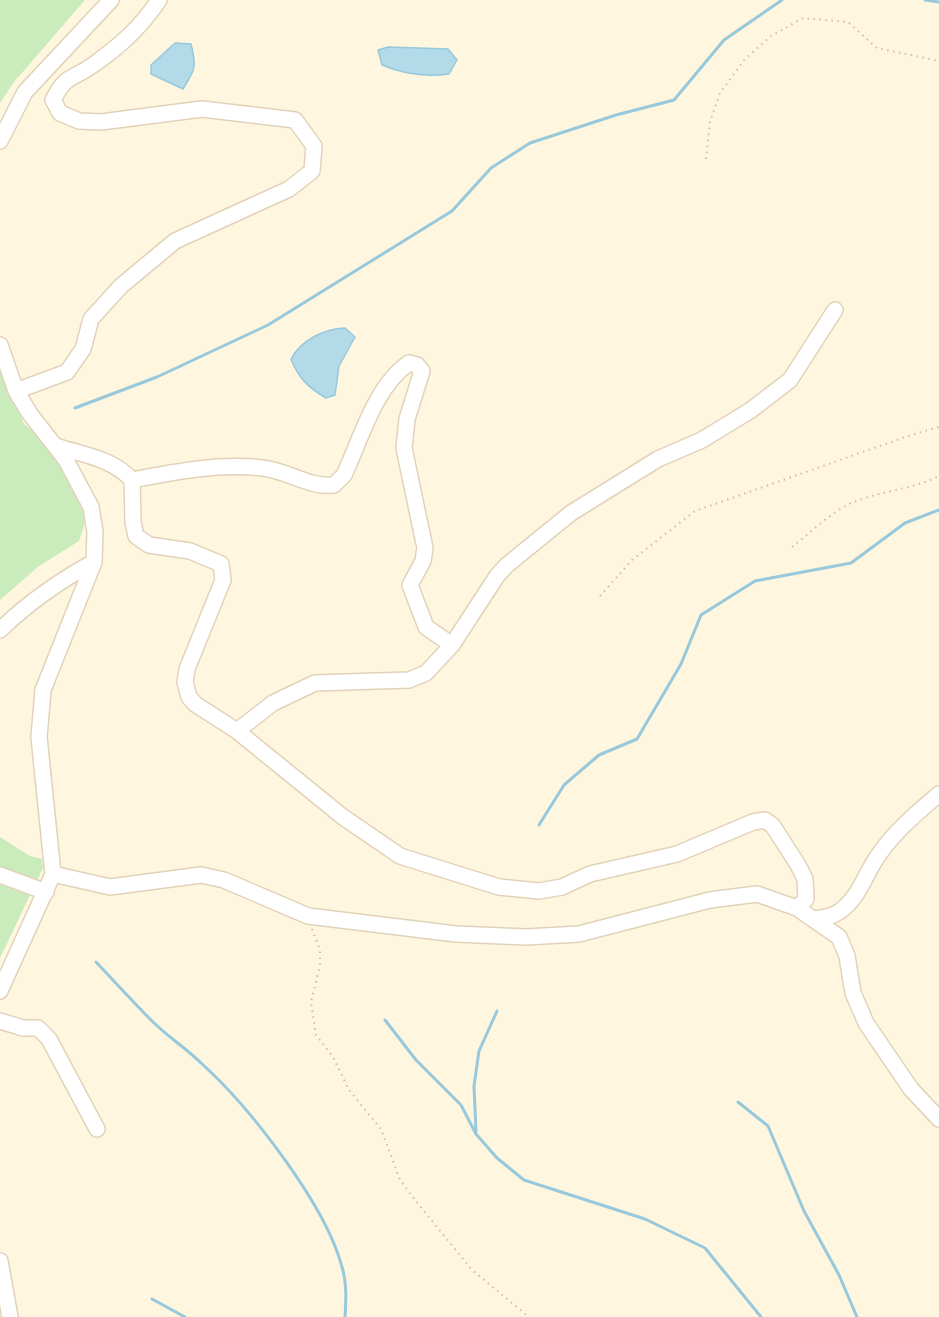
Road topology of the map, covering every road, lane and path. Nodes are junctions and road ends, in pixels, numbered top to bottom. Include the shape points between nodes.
1 (111, 0) edge
2 (159, 0) edge
3 (939, 61) edge
4 (0, 141) edge
5 (706, 159) dead end
6 (835, 310) dead end
7 (0, 345) edge
8 (16, 392) junction
9 (939, 428) edge
10 (56, 446) junction
11 (939, 476) edge
12 (132, 480) junction
13 (792, 547) dead end
14 (94, 562) junction
15 (600, 596) dead end
16 (0, 630) edge
17 (452, 645) junction
18 (237, 731) junction
19 (939, 794) edge
20 (0, 874) edge
21 (53, 874) junction
22 (46, 892) junction
23 (797, 908) junction
24 (308, 916) junction
25 (815, 919) junction
26 (0, 991) edge
27 (0, 1021) edge
28 (939, 1119) edge
29 (97, 1129) dead end
30 (0, 1262) edge
31 (10, 1317) edge
32 (530, 1317) edge

1 - 4 street via 25,92
2 - 8 street via 140,27 91,66 62,82 53,100 60,113 79,121 101,122 202,109 296,120 314,146 312,171 290,189 176,241 121,286 91,319 83,349 67,372
3 - 5 path via 877,48 848,22 803,18 771,36 745,59 720,93 710,122
6 - 17 street via 790,380 702,440 658,459 572,513 507,565
7 - 8 street
8 - 10 street
9 - 15 path via 695,511 632,560
10 - 12 street via 105,460
10 - 14 street via 91,507
11 - 13 path via 848,505
12 - 17 street via 229,466 264,468 323,486 334,485 344,474 382,393 399,370 409,363 417,365 422,371 407,419 404,448 425,548 411,585 426,627
12 - 18 street via 136,536 149,544 190,550 221,564 223,580 185,682 195,704
14 - 16 street via 63,578
14 - 21 street via 44,690 39,737
17 - 18 street via 426,673 409,680 315,683 273,703
18 - 23 street via 301,784 400,856 499,887 539,891 562,887 590,874 677,854 765,820 773,826 805,879 806,899
19 - 25 street via 880,852 844,909
20 - 22 street
21 - 22 street
21 - 24 street via 110,887 201,875 224,880
22 - 26 street
23 - 24 street via 757,894 710,900 579,934 526,937 456,934
23 - 25 street
24 - 32 path via 320,950 311,1002 316,1035 333,1057 349,1090 381,1129 400,1180 415,1200 472,1270
25 - 28 street via 839,936 866,1023 911,1089
27 - 29 street via 38,1028 49,1039
30 - 31 street

